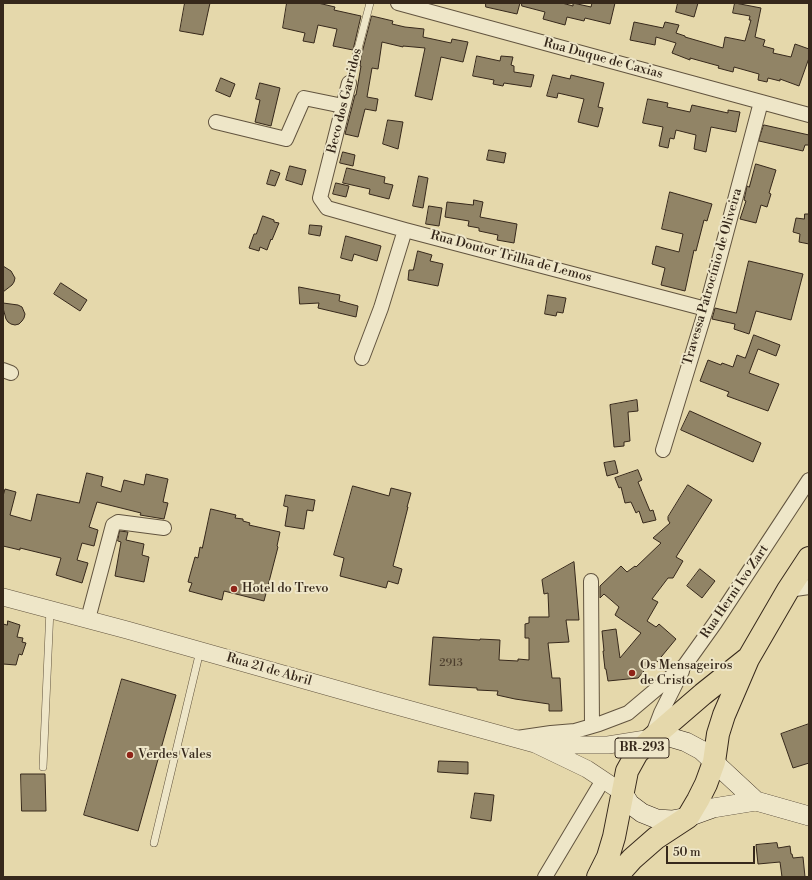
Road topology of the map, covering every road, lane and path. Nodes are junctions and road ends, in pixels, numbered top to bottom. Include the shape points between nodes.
1 (370, 3) edge
2 (398, 3) edge
3 (349, 82) joint
4 (761, 102) junction
5 (343, 106) junction
6 (809, 115) edge
7 (216, 122) dead end
8 (320, 198) joint
9 (406, 230) junction
10 (706, 309) junction
11 (362, 358) dead end
12 (663, 450) dead end
13 (809, 480) edge
14 (164, 528) dead end
15 (809, 558) edge
16 (591, 581) dead end
17 (799, 588) edge
18 (3, 597) edge
19 (50, 609) junction
20 (88, 619) junction
21 (200, 650) junction
22 (748, 658) junction
23 (685, 665) junction
24 (592, 726) junction
25 (515, 738) junction
26 (652, 738) junction
27 (535, 744) junction
28 (714, 762) junction
29 (44, 767) dead end
30 (603, 780) junction
31 (623, 794) junction
32 (756, 801) junction
33 (809, 816) edge
34 (688, 817) junction
35 (154, 843) dead end
36 (545, 877) edge
37 (598, 877) edge
38 (616, 877) edge

1 - 3 lane, Beco dos Garridos
2 - 4 street, Rua Duque de Caxias
3 - 5 street, Beco dos Garridos
4 - 6 street, Rua Duque de Caxias
4 - 10 street, Travessa Patrocínio de Oliveira
5 - 7 street via 304,98 286,139
5 - 8 street, Beco dos Garridos
8 - 9 street, Rua Doutor Trilha de Lemos via 327,208
9 - 10 street, Rua Doutor Trilha de Lemos
9 - 11 street
10 - 12 street, Travessa Patrocínio de Oliveira
13 - 23 street, Rua Herni Ivo Zart
14 - 20 street via 118,522 113,525
15 - 17 highway, BR-293
16 - 24 street
17 - 22 highway, BR-293
18 - 19 street, Rua 21 de Abril
19 - 20 street, Rua 21 de Abril
19 - 29 lane
20 - 21 street, Rua 21 de Abril
21 - 25 street, Rua 21 de Abril
21 - 35 lane
22 - 26 highway, BR-293
22 - 28 highway, BR-293 via 724,715
23 - 24 street, Rua Herni Ivo Zart via 628,713
23 - 26 street via 661,713
24 - 25 street, Rua Herni Ivo Zart via 575,731
25 - 27 street, Rua 21 de Abril
26 - 27 street, Rua 21 de Abril via 608,745
26 - 28 main road via 686,742 701,750
26 - 31 highway, BR-293 via 637,753 627,771
27 - 30 street, Rua 21 de Abril via 587,769
28 - 32 main road
28 - 34 highway, BR-293 via 706,784
30 - 31 street, Rua 21 de Abril
30 - 36 street
31 - 34 main road via 642,814 672,820
31 - 37 highway, BR-293 via 608,857
32 - 33 main road
32 - 34 main road via 712,808
34 - 38 highway, BR-293 via 656,838

